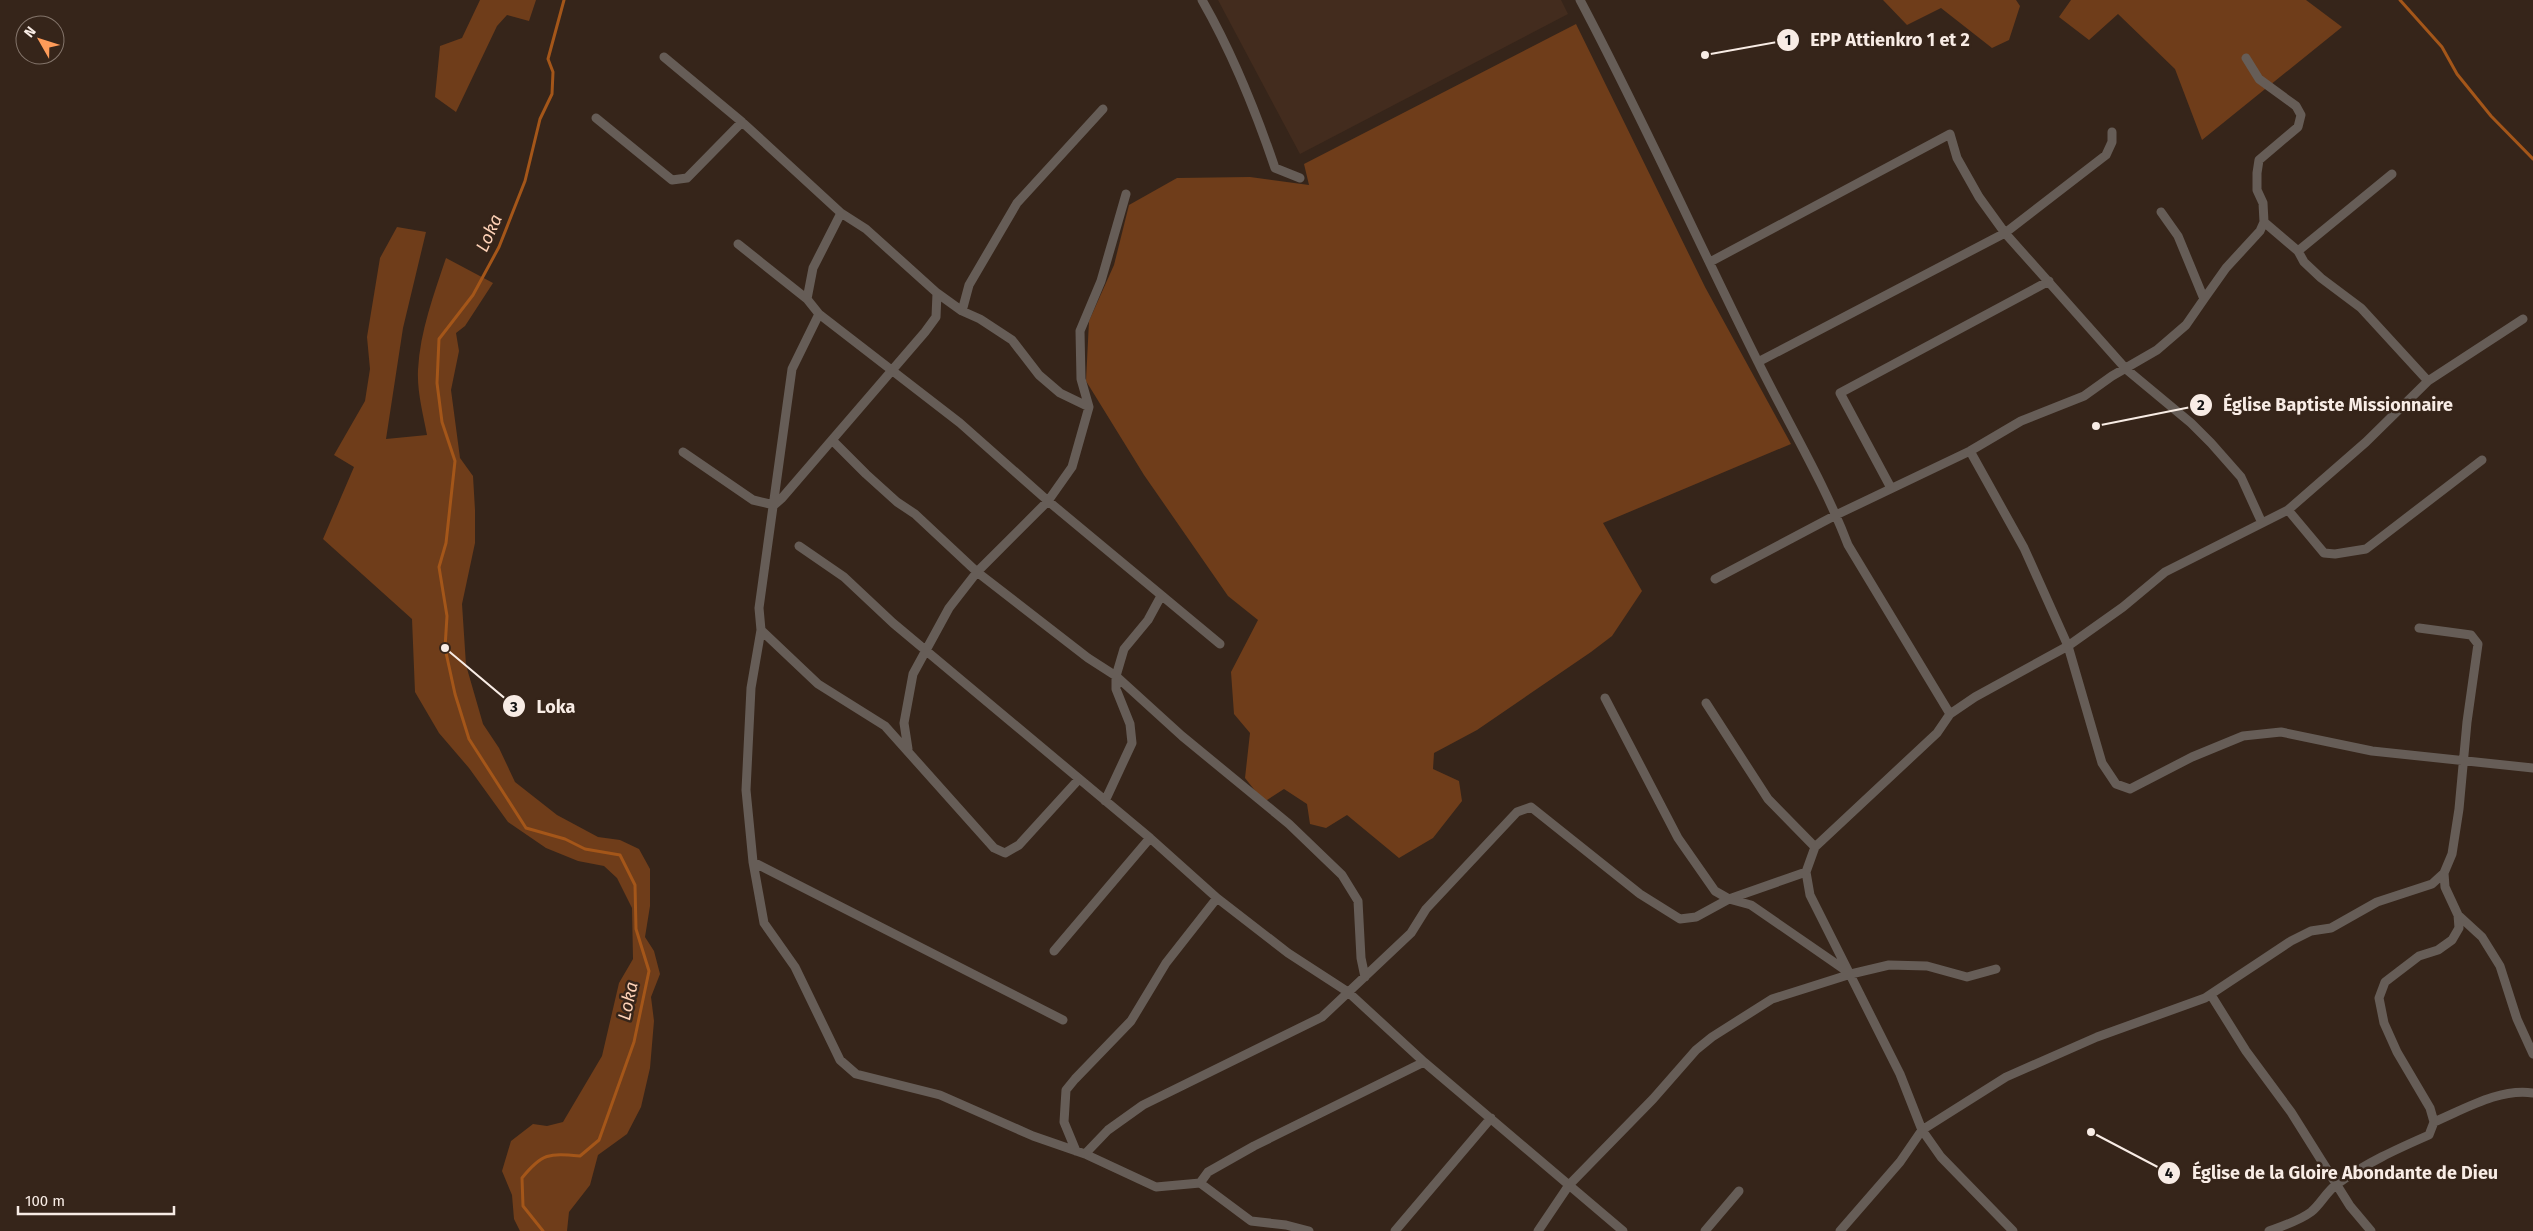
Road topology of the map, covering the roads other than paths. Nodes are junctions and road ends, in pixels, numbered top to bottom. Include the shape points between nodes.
1 (1202, 0) edge
2 (1580, 0) edge
3 (664, 57) dead end
4 (2246, 58) dead end
5 (1103, 109) dead end
6 (596, 118) dead end
7 (742, 122) junction
8 (2112, 132) dead end
9 (2392, 174) dead end
10 (1300, 178) dead end
11 (1126, 194) dead end
12 (2161, 212) dead end
13 (841, 213) junction
14 (2264, 222) junction
15 (2005, 234) junction
16 (738, 244) dead end
17 (2298, 251) junction
18 (1710, 262) junction
19 (2049, 281) junction
20 (937, 293) junction
21 (807, 299) junction
22 (2204, 299) junction
23 (962, 311) junction
24 (819, 314) junction
25 (2523, 319) dead end
26 (1758, 362) junction
27 (2126, 369) junction
28 (892, 370) junction
29 (2428, 381) junction
30 (1089, 407) junction
31 (832, 440) junction
32 (1970, 451) junction
33 (682, 452) dead end
34 (2482, 460) dead end
35 (1891, 488) junction
36 (1048, 501) junction
37 (774, 505) junction
38 (2288, 510) junction
39 (1836, 515) junction
40 (2262, 523) junction
41 (799, 546) dead end
42 (977, 572) junction
43 (1715, 579) dead end
44 (1161, 596) junction
45 (2419, 628) dead end
46 (760, 630) junction
47 (1220, 644) dead end
48 (2068, 646) junction
49 (925, 650) junction
50 (1116, 676) junction
51 (1605, 698) dead end
52 (1706, 703) dead end
53 (1950, 714) junction
54 (908, 749) junction
55 (2464, 759) junction
56 (2533, 768) edge
57 (1079, 779) junction
58 (1105, 801) junction
59 (1150, 838) junction
60 (1815, 847) junction
61 (753, 862) junction
62 (1806, 872) junction
63 (2444, 873) junction
64 (1217, 898) junction
65 (1729, 899) junction
66 (2458, 915) junction
67 (1054, 951) dead end
68 (1996, 969) dead end
69 (1851, 974) junction
70 (1365, 976) junction
71 (1348, 992) junction
72 (2211, 995) junction
73 (1063, 1020) dead end
74 (2533, 1054) edge
75 (1424, 1062) junction
76 (2533, 1093) edge
77 (1491, 1118) junction
78 (2434, 1122) junction
79 (1922, 1130) junction
80 (1081, 1153) junction
81 (1200, 1183) junction
82 (2337, 1184) junction
83 (1569, 1185) junction
84 (1739, 1191) dead end
85 (2005, 1223) junction
86 (1309, 1231) edge
87 (1395, 1231) edge
88 (1538, 1231) edge
89 (1623, 1231) edge
90 (1705, 1231) edge
91 (1840, 1231) edge
92 (1999, 1231) edge
93 (2013, 1231) edge
94 (2269, 1231) edge
95 (2371, 1231) edge

1 - 10 street via 1227,42 1253,103 1275,168
2 - 18 street
3 - 7 street
4 - 14 street via 2259,79 2296,106 2301,115 2298,127 2259,160 2257,190 2263,203
5 - 23 street via 1017,203 969,285
6 - 7 street via 672,180 687,178
7 - 13 street
8 - 15 street via 2112,142 2106,155
9 - 17 street
11 - 30 street via 1101,281 1080,331 1081,379
12 - 22 street via 2178,236
13 - 20 street via 866,229
13 - 21 street via 812,268
14 - 17 street
14 - 22 street via 2260,232 2226,268
15 - 18 street via 1979,198 1957,158 1950,134
15 - 19 street
15 - 26 street
16 - 21 street
17 - 29 street via 2304,262 2321,278 2361,308
18 - 26 street
19 - 27 street
19 - 35 street via 1840,393
20 - 23 street
20 - 28 street via 936,318
21 - 24 street
22 - 27 street via 2171,338
23 - 30 street via 1012,340 1039,374 1060,393
24 - 28 street
24 - 37 street via 792,369
25 - 29 street
26 - 39 street
27 - 32 street via 2084,396 2021,421
27 - 40 street via 2191,423 2241,477
28 - 31 street
28 - 36 street via 960,423
29 - 38 street via 2366,442
30 - 36 street via 1072,467
31 - 37 street
31 - 42 street
32 - 35 street
32 - 48 street via 2024,548
33 - 37 street via 753,500
34 - 38 street via 2366,549 2324,553
35 - 39 street
36 - 42 street
36 - 44 street
37 - 46 street via 759,608
38 - 40 street
39 - 43 street
39 - 53 street via 1848,545
40 - 48 street via 2165,572
41 - 49 street via 844,576
42 - 49 street via 949,608
42 - 50 street
44 - 47 street
44 - 50 street via 1152,615 1124,649
45 - 55 street via 2471,635 2478,644
46 - 54 street via 818,684 885,726
46 - 61 street via 751,688 746,790
48 - 53 street
48 - 55 street via 2102,763 2116,784 2130,789 2192,756 2244,736 2281,732 2372,751
49 - 54 street via 913,674 904,723
49 - 57 street
50 - 58 street via 1116,689 1130,724 1132,743
50 - 70 street via 1182,736 1290,824 1342,875 1358,901
51 - 65 street via 1678,838 1715,891
52 - 60 street via 1768,799
53 - 60 street via 1937,733
54 - 57 street via 994,848 1005,852 1019,845
55 - 56 street
55 - 63 street via 2452,854
57 - 58 street
58 - 59 street
59 - 64 street
59 - 67 street
60 - 62 street
61 - 73 street
61 - 80 street via 764,923 795,967 845,1065 856,1074 940,1095
62 - 65 street
62 - 69 street via 1810,895
63 - 66 street via 2445,887
63 - 72 street via 2432,884 2377,902 2331,928 2311,931 2290,941
64 - 71 street via 1288,953
64 - 80 street via 1166,963 1131,1021 1066,1090 1064,1122
65 - 69 street via 1751,905
65 - 70 street via 1696,917 1680,919 1640,894 1531,808 1517,812 1426,909 1411,933
66 - 74 street via 2482,937 2500,966 2517,1020
66 - 78 street via 2459,928 2452,940 2438,950 2419,956 2385,982 2380,998 2384,1023 2430,1108
68 - 69 street via 1967,977 1927,966 1889,964
69 - 79 street via 1900,1074
69 - 83 street via 1772,999 1712,1037
70 - 71 street
71 - 75 street
71 - 80 street via 1322,1017 1144,1105
72 - 79 street via 2006,1077
72 - 82 street
75 - 77 street
75 - 81 street via 1254,1146 1208,1172
76 - 78 street via 2517,1090 2492,1097
77 - 83 street
77 - 87 street
78 - 82 street via 2429,1135 2375,1160
79 - 85 street via 1941,1158
79 - 91 street via 1895,1168
80 - 81 street via 1156,1186
81 - 86 street via 1251,1221
82 - 94 street via 2323,1195 2311,1212
82 - 95 street
83 - 88 street
83 - 89 street
84 - 90 street
85 - 92 street
85 - 93 street

